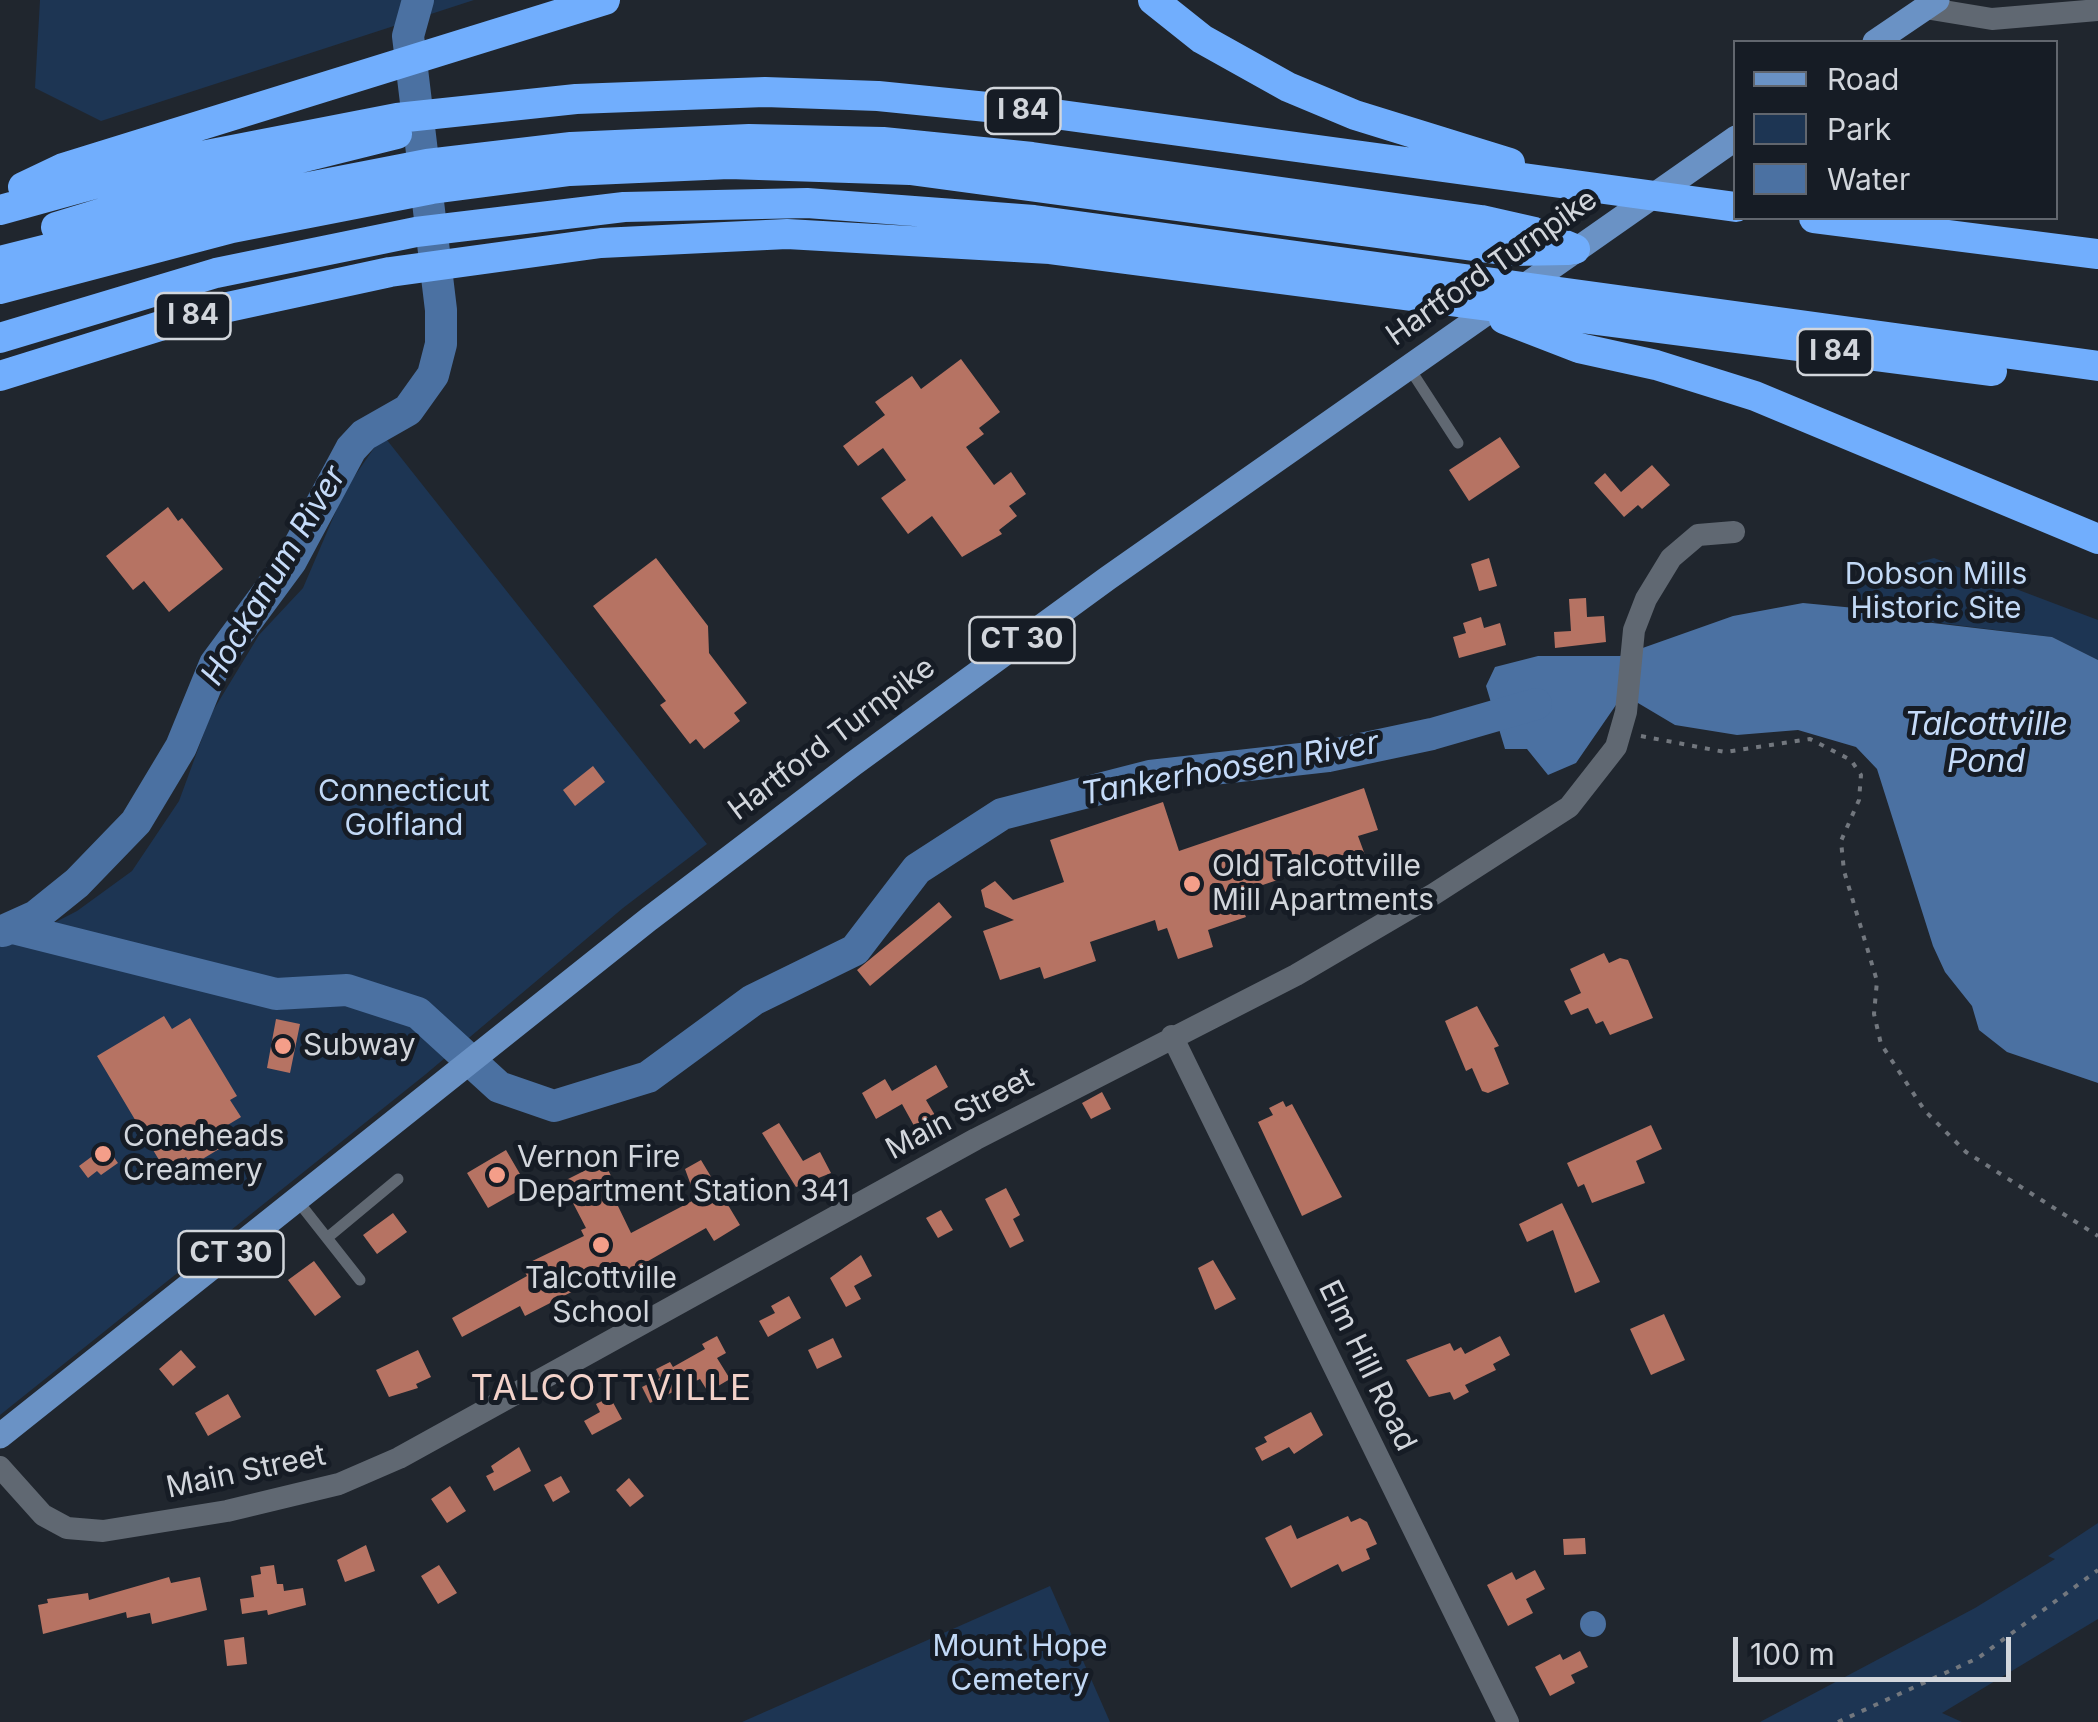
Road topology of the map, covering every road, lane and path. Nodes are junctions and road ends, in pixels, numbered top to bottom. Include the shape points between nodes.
1 (606, 0) edge
2 (1153, 0) edge
3 (1931, 4) edge
4 (2092, 11) edge
5 (1878, 40) edge
6 (1733, 140) edge
7 (373, 159) junction
8 (1580, 186) junction
9 (0, 199) edge
10 (1733, 207) edge
11 (0, 210) edge
12 (1830, 220) edge
13 (0, 246) edge
14 (1575, 249) junction
15 (2098, 254) edge
16 (0, 261) edge
17 (0, 289) edge
18 (1461, 292) junction
19 (0, 338) edge
20 (1408, 366) junction
21 (2098, 366) edge
22 (0, 376) edge
23 (2098, 384) edge
24 (1458, 443) dead end
25 (1734, 532) dead end
26 (2098, 538) edge
27 (1616, 747) junction
28 (1172, 1036) junction
29 (398, 1179) dead end
30 (298, 1200) junction
31 (2098, 1236) edge
32 (327, 1238) junction
33 (360, 1280) dead end
34 (0, 1436) edge
35 (0, 1466) edge
36 (2098, 1570) edge
37 (1508, 1722) edge
38 (1838, 1722) edge

1 - 9 highway via 63,168
2 - 8 highway via 1202,38 1288,87
3 - 4 street via 1978,18
3 - 5 main road
6 - 14 main road, Hartford Turnpike / CT 30
7 - 8 highway, I 84 via 429,114 468,109 692,93 878,96
7 - 11 highway, I 84 via 182,160
7 - 13 highway via 200,183
7 - 14 highway via 477,169 734,139 946,147 1481,220
7 - 16 highway
7 - 17 highway via 162,244
8 - 10 highway, I 84
12 - 15 highway
14 - 20 main road, Hartford Turnpike / CT 30
18 - 19 highway via 1098,228 916,208 682,205 385,238 216,273
18 - 21 highway via 1601,298
18 - 22 highway, I 84 via 1425,298 1064,250 832,236 685,237 390,272 205,312
18 - 23 highway, I 84 via 1572,318
18 - 26 highway via 1545,336 1755,396
20 - 24 lane
20 - 30 main road, Hartford Turnpike / CT 30 via 982,668 728,858
25 - 27 street, Main Street via 1698,535 1671,558 1646,599
27 - 28 street, Main Street via 1569,807 1530,836 1296,975
27 - 31 path via 1630,746 1638,736 1725,752 1810,739 1852,760 1862,775 1859,800 1841,842 1877,981 1874,1014 1881,1044 1924,1111 1966,1152
28 - 35 street, Main Street via 398,1458 338,1484 102,1531 68,1528 43,1515
28 - 37 street, Elm Hill Road
29 - 32 lane
30 - 32 lane
30 - 34 main road, Hartford Turnpike / CT 30
32 - 33 lane
36 - 38 path via 1978,1658

